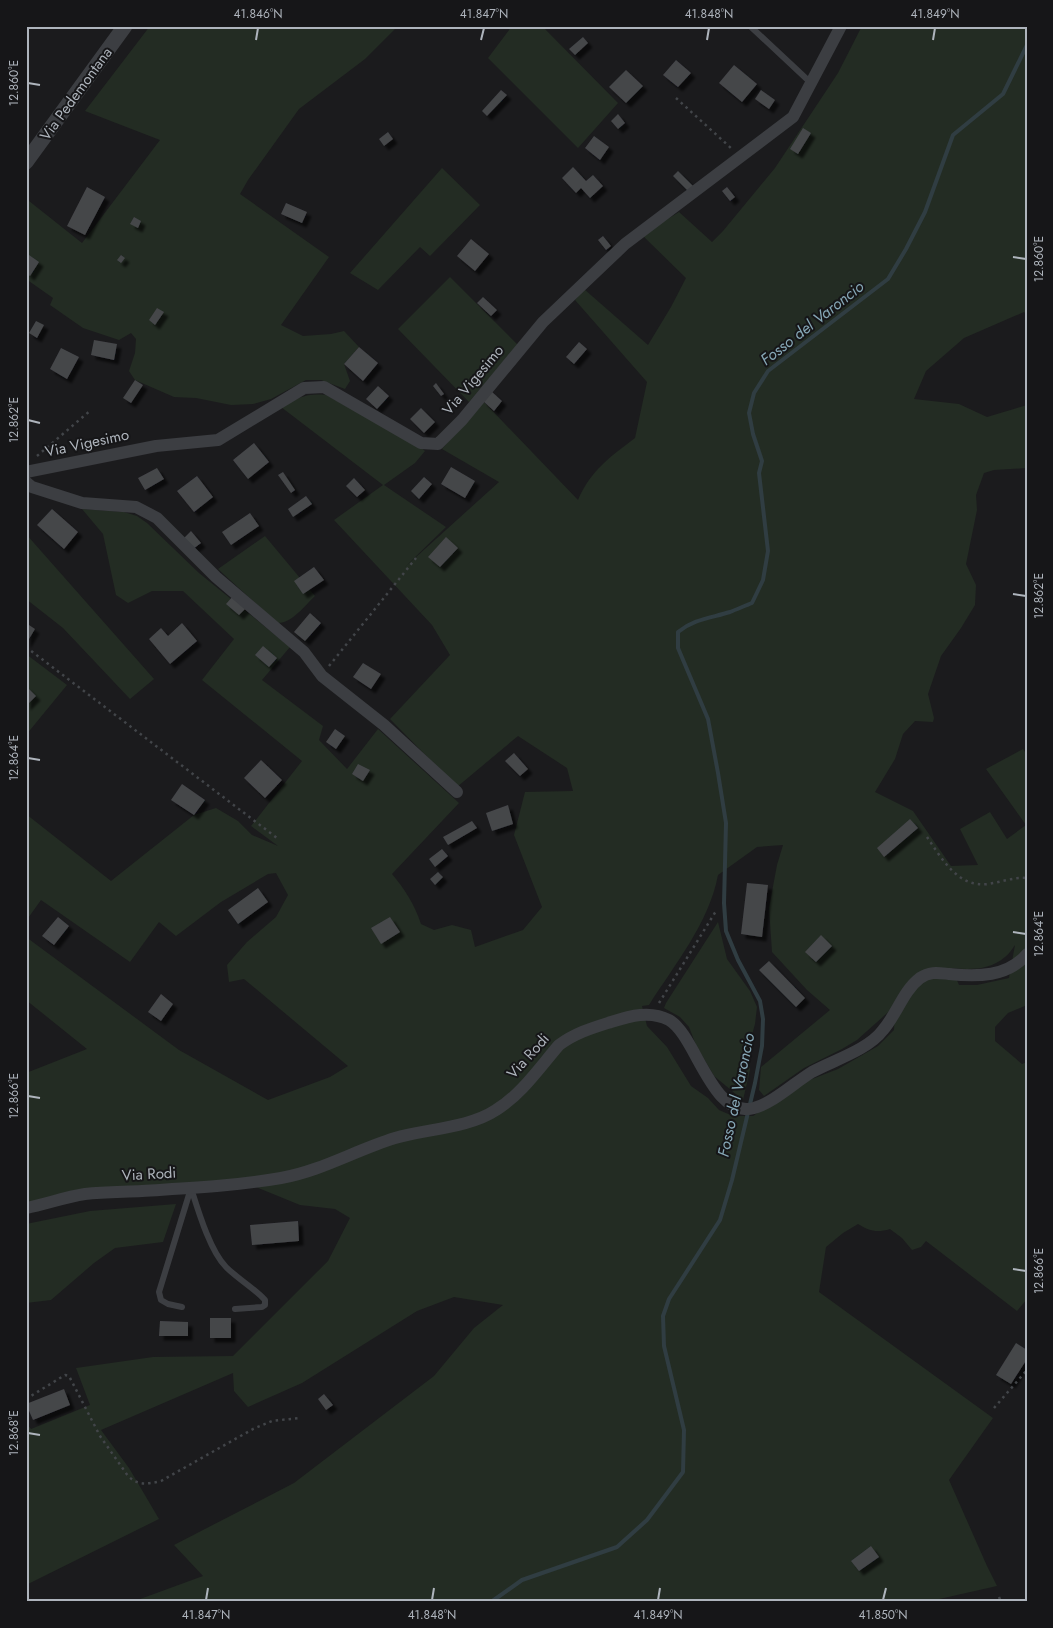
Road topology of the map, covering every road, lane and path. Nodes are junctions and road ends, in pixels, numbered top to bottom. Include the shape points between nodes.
1 (125, 26) edge
2 (750, 26) edge
3 (841, 26) edge
4 (812, 83) junction
5 (676, 98) dead end
6 (741, 157) junction
7 (26, 162) edge
8 (91, 410) dead end
9 (33, 460) dead end
10 (26, 472) edge
11 (26, 482) edge
12 (416, 558) dead end
13 (26, 647) edge
14 (322, 676) junction
15 (457, 792) dead end
16 (927, 837) dead end
17 (277, 838) dead end
18 (1027, 878) edge
19 (716, 911) dead end
20 (1027, 954) edge
21 (652, 1015) junction
22 (191, 1188) junction
23 (26, 1208) edge
24 (182, 1306) dead end
25 (235, 1310) dead end
26 (1027, 1370) edge
27 (26, 1399) edge
28 (994, 1408) dead end
29 (299, 1418) dead end
30 (999, 1597) dead end
31 (1002, 1602) edge

1 - 7 street, Via Pedemontana
2 - 4 lane
3 - 4 street, Via Vigesimo
4 - 6 street, Via Vigesimo via 793,117
5 - 6 path
6 - 10 street, Via Vigesimo via 618,250 542,322 462,420 438,444 421,443 324,387 304,388 218,440 156,446
8 - 9 path
11 - 14 street via 32,487 82,503 136,507 157,518 216,577 304,652
12 - 14 path
13 - 17 path
14 - 15 street via 384,725
16 - 18 path via 953,873 972,883
19 - 21 path
20 - 21 street, Via Rodi via 1019,963 998,972 981,975 928,973 911,987 883,1032 754,1108 743,1109 729,1103 708,1077 679,1029 669,1020
21 - 22 street, Via Rodi via 628,1016 566,1040 514,1096 496,1111 478,1119 388,1140 307,1172 246,1183
22 - 23 street, Via Rodi via 85,1194
22 - 24 lane via 158,1292 161,1300
22 - 25 lane via 219,1259 266,1300 262,1307
26 - 28 path
27 - 29 path via 65,1375 69,1376 100,1436 128,1476 144,1484 160,1481 253,1429 272,1421
30 - 31 path

